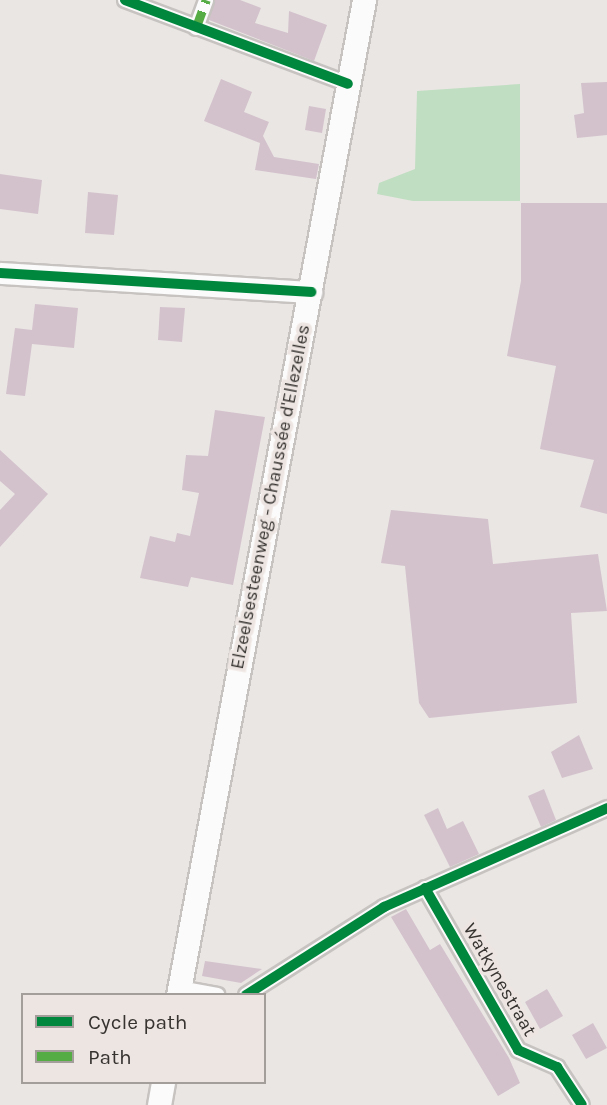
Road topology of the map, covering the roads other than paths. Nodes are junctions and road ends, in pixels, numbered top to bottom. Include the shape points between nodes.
1 (125, 0) edge
2 (206, 0) edge
3 (363, 0) edge
4 (196, 27) junction
5 (348, 84) junction
6 (0, 275) edge
7 (311, 292) junction
8 (607, 808) edge
9 (425, 888) junction
10 (179, 991) edge
11 (198, 993) edge
12 (249, 993) edge
13 (163, 1084) edge
14 (159, 1105) edge
15 (582, 1105) edge

1 - 4 street
2 - 4 street
3 - 5 main road, Elzeelsesteenweg - Chaussée d'Ellezelles
4 - 5 street
5 - 7 main road, Elzeelsesteenweg - Chaussée d'Ellezelles
6 - 7 street
7 - 10 main road, Elzeelsesteenweg - Chaussée d'Ellezelles
8 - 9 street
9 - 12 street via 384,907
9 - 15 street, Watkynestraat via 518,1049 556,1067
10 - 11 street
13 - 14 main road

